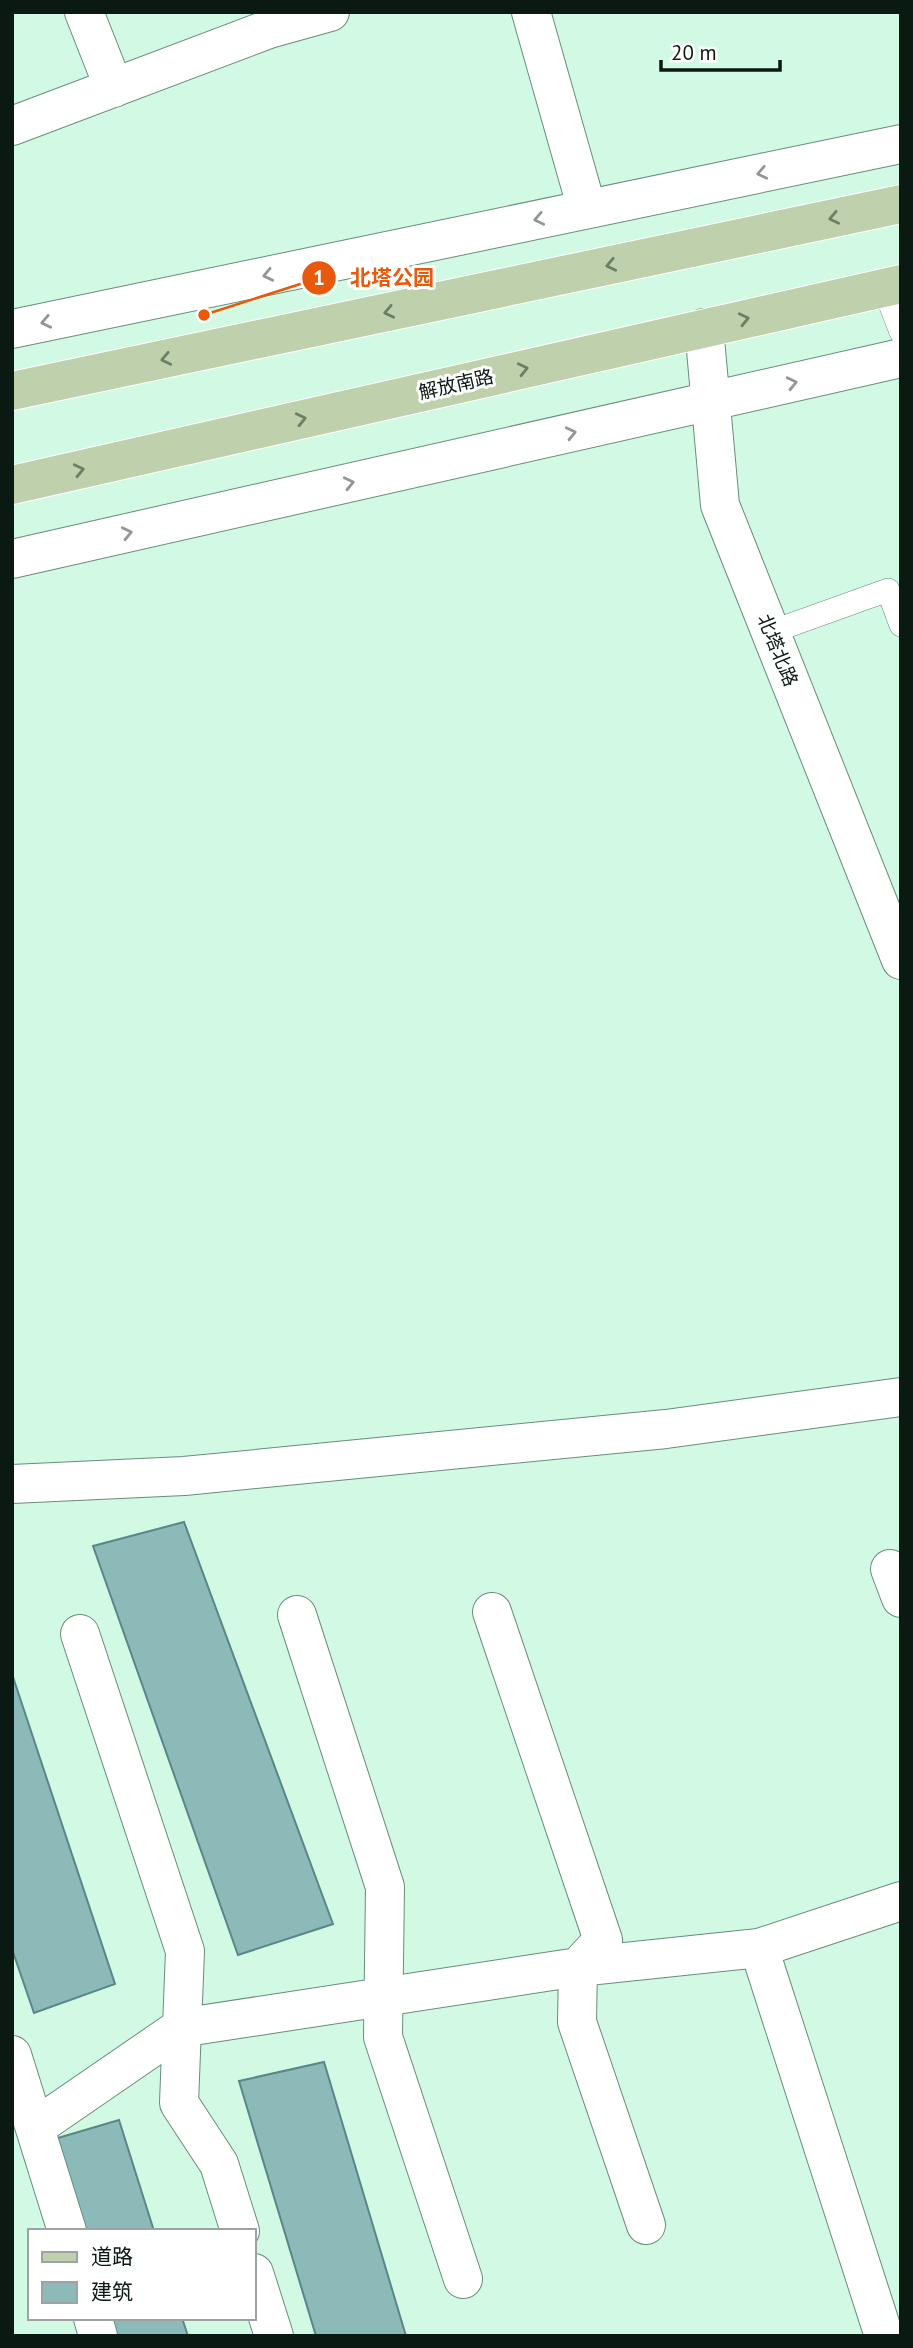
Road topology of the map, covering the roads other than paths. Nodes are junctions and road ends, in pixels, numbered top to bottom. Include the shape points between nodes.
1 (84, 12) edge
2 (330, 12) edge
3 (531, 12) edge
4 (266, 21) edge
5 (114, 88) junction
6 (12, 126) edge
7 (901, 144) edge
8 (901, 204) edge
9 (587, 209) junction
10 (892, 286) edge
11 (12, 328) edge
12 (704, 328) junction
13 (901, 332) edge
14 (901, 358) edge
15 (12, 391) edge
16 (710, 401) junction
17 (12, 485) edge
18 (12, 559) edge
19 (901, 625) edge
20 (771, 632) junction
21 (901, 960) edge
22 (901, 1397) edge
23 (12, 1484) edge
24 (492, 1612) dead end
25 (297, 1615) dead end
26 (80, 1634) dead end
27 (901, 1901) edge
28 (759, 1948) junction
29 (578, 1967) junction
30 (384, 1998) junction
31 (180, 2028) junction
32 (12, 2055) edge
33 (36, 2127) junction
34 (646, 2225) dead end
35 (66, 2229) edge
36 (239, 2229) edge
37 (256, 2279) edge
38 (463, 2279) dead end
39 (274, 2336) edge
40 (884, 2336) edge

1 - 5 street
2 - 4 street
3 - 9 street
4 - 5 street
5 - 6 street
7 -> 9 street
8 -> 15 main road
9 -> 11 street
12 -> 10 main road, 解放南路
10 - 13 lane
12 - 16 street, 北塔北路
17 -> 12 main road, 解放南路
16 -> 14 street
18 -> 16 street
16 - 20 street, 北塔北路 via 720,505
19 - 20 lane via 888,590
20 - 21 street, 北塔北路
22 - 23 street via 652,1431 184,1476
24 - 29 street via 603,1940
25 - 30 street via 385,1887
26 - 31 street via 185,1951
27 - 28 street
28 - 29 street
28 - 40 street
29 - 30 street
29 - 34 street via 577,2022
30 - 31 street
30 - 38 street via 383,2037
31 - 33 street
31 - 36 street via 179,2103 219,2164
32 - 33 street
33 - 35 street
37 - 39 street

